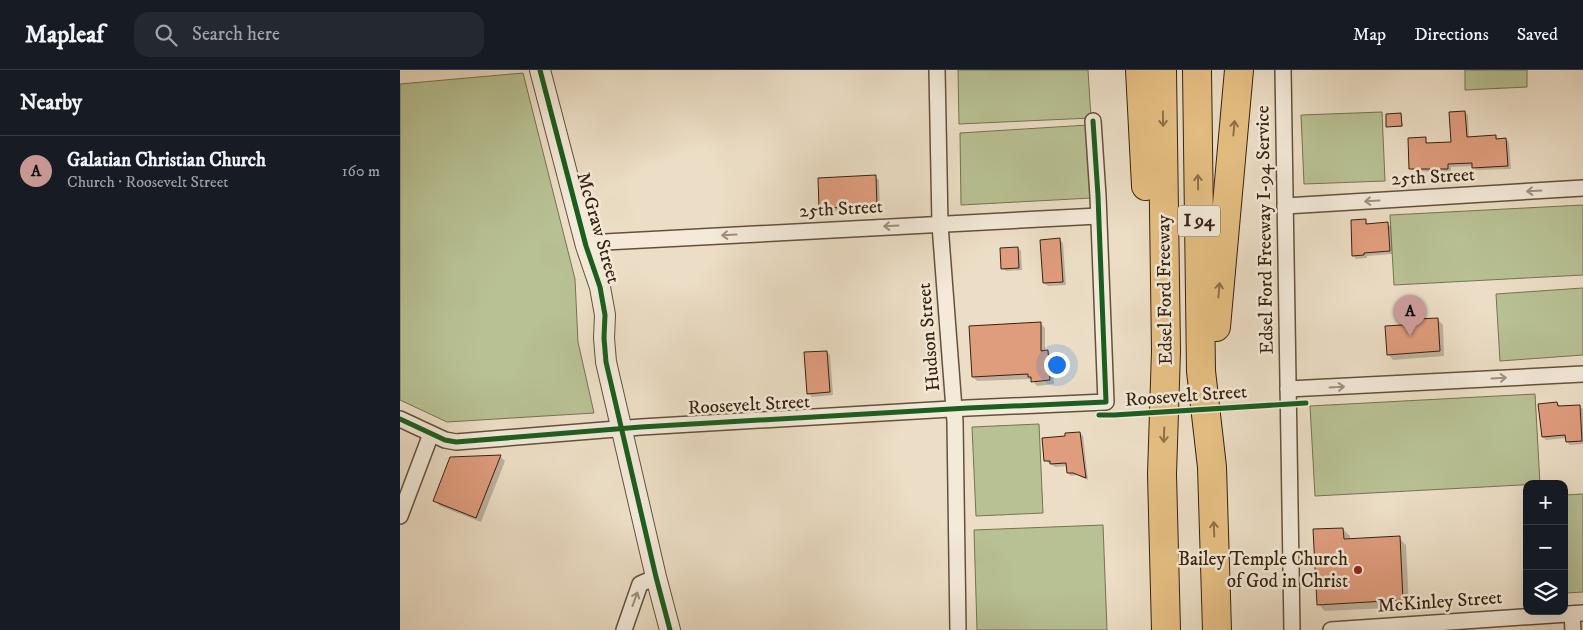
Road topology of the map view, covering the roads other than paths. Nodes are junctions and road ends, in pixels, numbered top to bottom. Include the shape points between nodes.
1 (540, 70) edge
2 (937, 70) edge
3 (1140, 70) edge
4 (1162, 70) edge
5 (1197, 70) edge
6 (1239, 70) edge
7 (1283, 70) edge
8 (1092, 121) dead end
9 (1583, 188) edge
10 (1285, 206) junction
11 (1098, 216) junction
12 (940, 225) junction
13 (586, 246) junction
14 (1166, 351) junction
15 (1201, 371) junction
16 (1583, 374) edge
17 (1288, 389) junction
18 (954, 409) junction
19 (400, 419) edge
20 (622, 428) junction
21 (431, 434) junction
22 (1162, 474) junction
23 (400, 516) edge
24 (656, 577) junction
25 (1578, 613) edge
26 (1368, 629) edge
27 (624, 630) edge
28 (670, 630) edge
29 (958, 630) edge
30 (1157, 630) edge
31 (1166, 630) edge
32 (1217, 630) edge
33 (1292, 630) edge
34 (1331, 630) edge
35 (1573, 630) edge

1 - 13 street, McGraw Street
2 - 12 street, Hudson Street
3 - 14 highway via 1149,242
4 -> 14 highway, Edsel Ford Freeway / I 94
15 -> 5 highway, Edsel Ford Freeway / I 94
15 -> 6 highway via 1216,330
7 - 10 street, Edsel Ford Freeway I-94 Service
8 - 11 street
9 -> 10 street, 25th Street
10 - 17 street, Edsel Ford Freeway I-94 Service
11 - 12 street, 25th Street
11 - 18 street, Roosevelt Street via 1106,402
12 -> 13 street, 25th Street via 605,242
12 - 18 street, Hudson Street
13 - 20 street, McGraw Street via 600,287 605,315 606,362
14 -> 22 highway, Edsel Ford Freeway / I 94
32 -> 15 highway, Edsel Ford Freeway / I 94 via 1212,467
17 -> 16 street
17 - 33 street, Edsel Ford Freeway I-94 Service
18 - 20 street, Roosevelt Street
18 - 29 street, Hudson Street
19 - 21 street, Roosevelt Street
20 - 21 street, Roosevelt Street via 456,442
20 - 24 street, McGraw Street
21 - 23 street
22 - 30 highway
22 - 31 highway, Edsel Ford Freeway / I 94
27 -> 24 street via 640,584
24 - 28 street, McGraw Street
25 - 26 street, McKinley Street
25 - 35 street
26 - 34 street, McKinley Street

